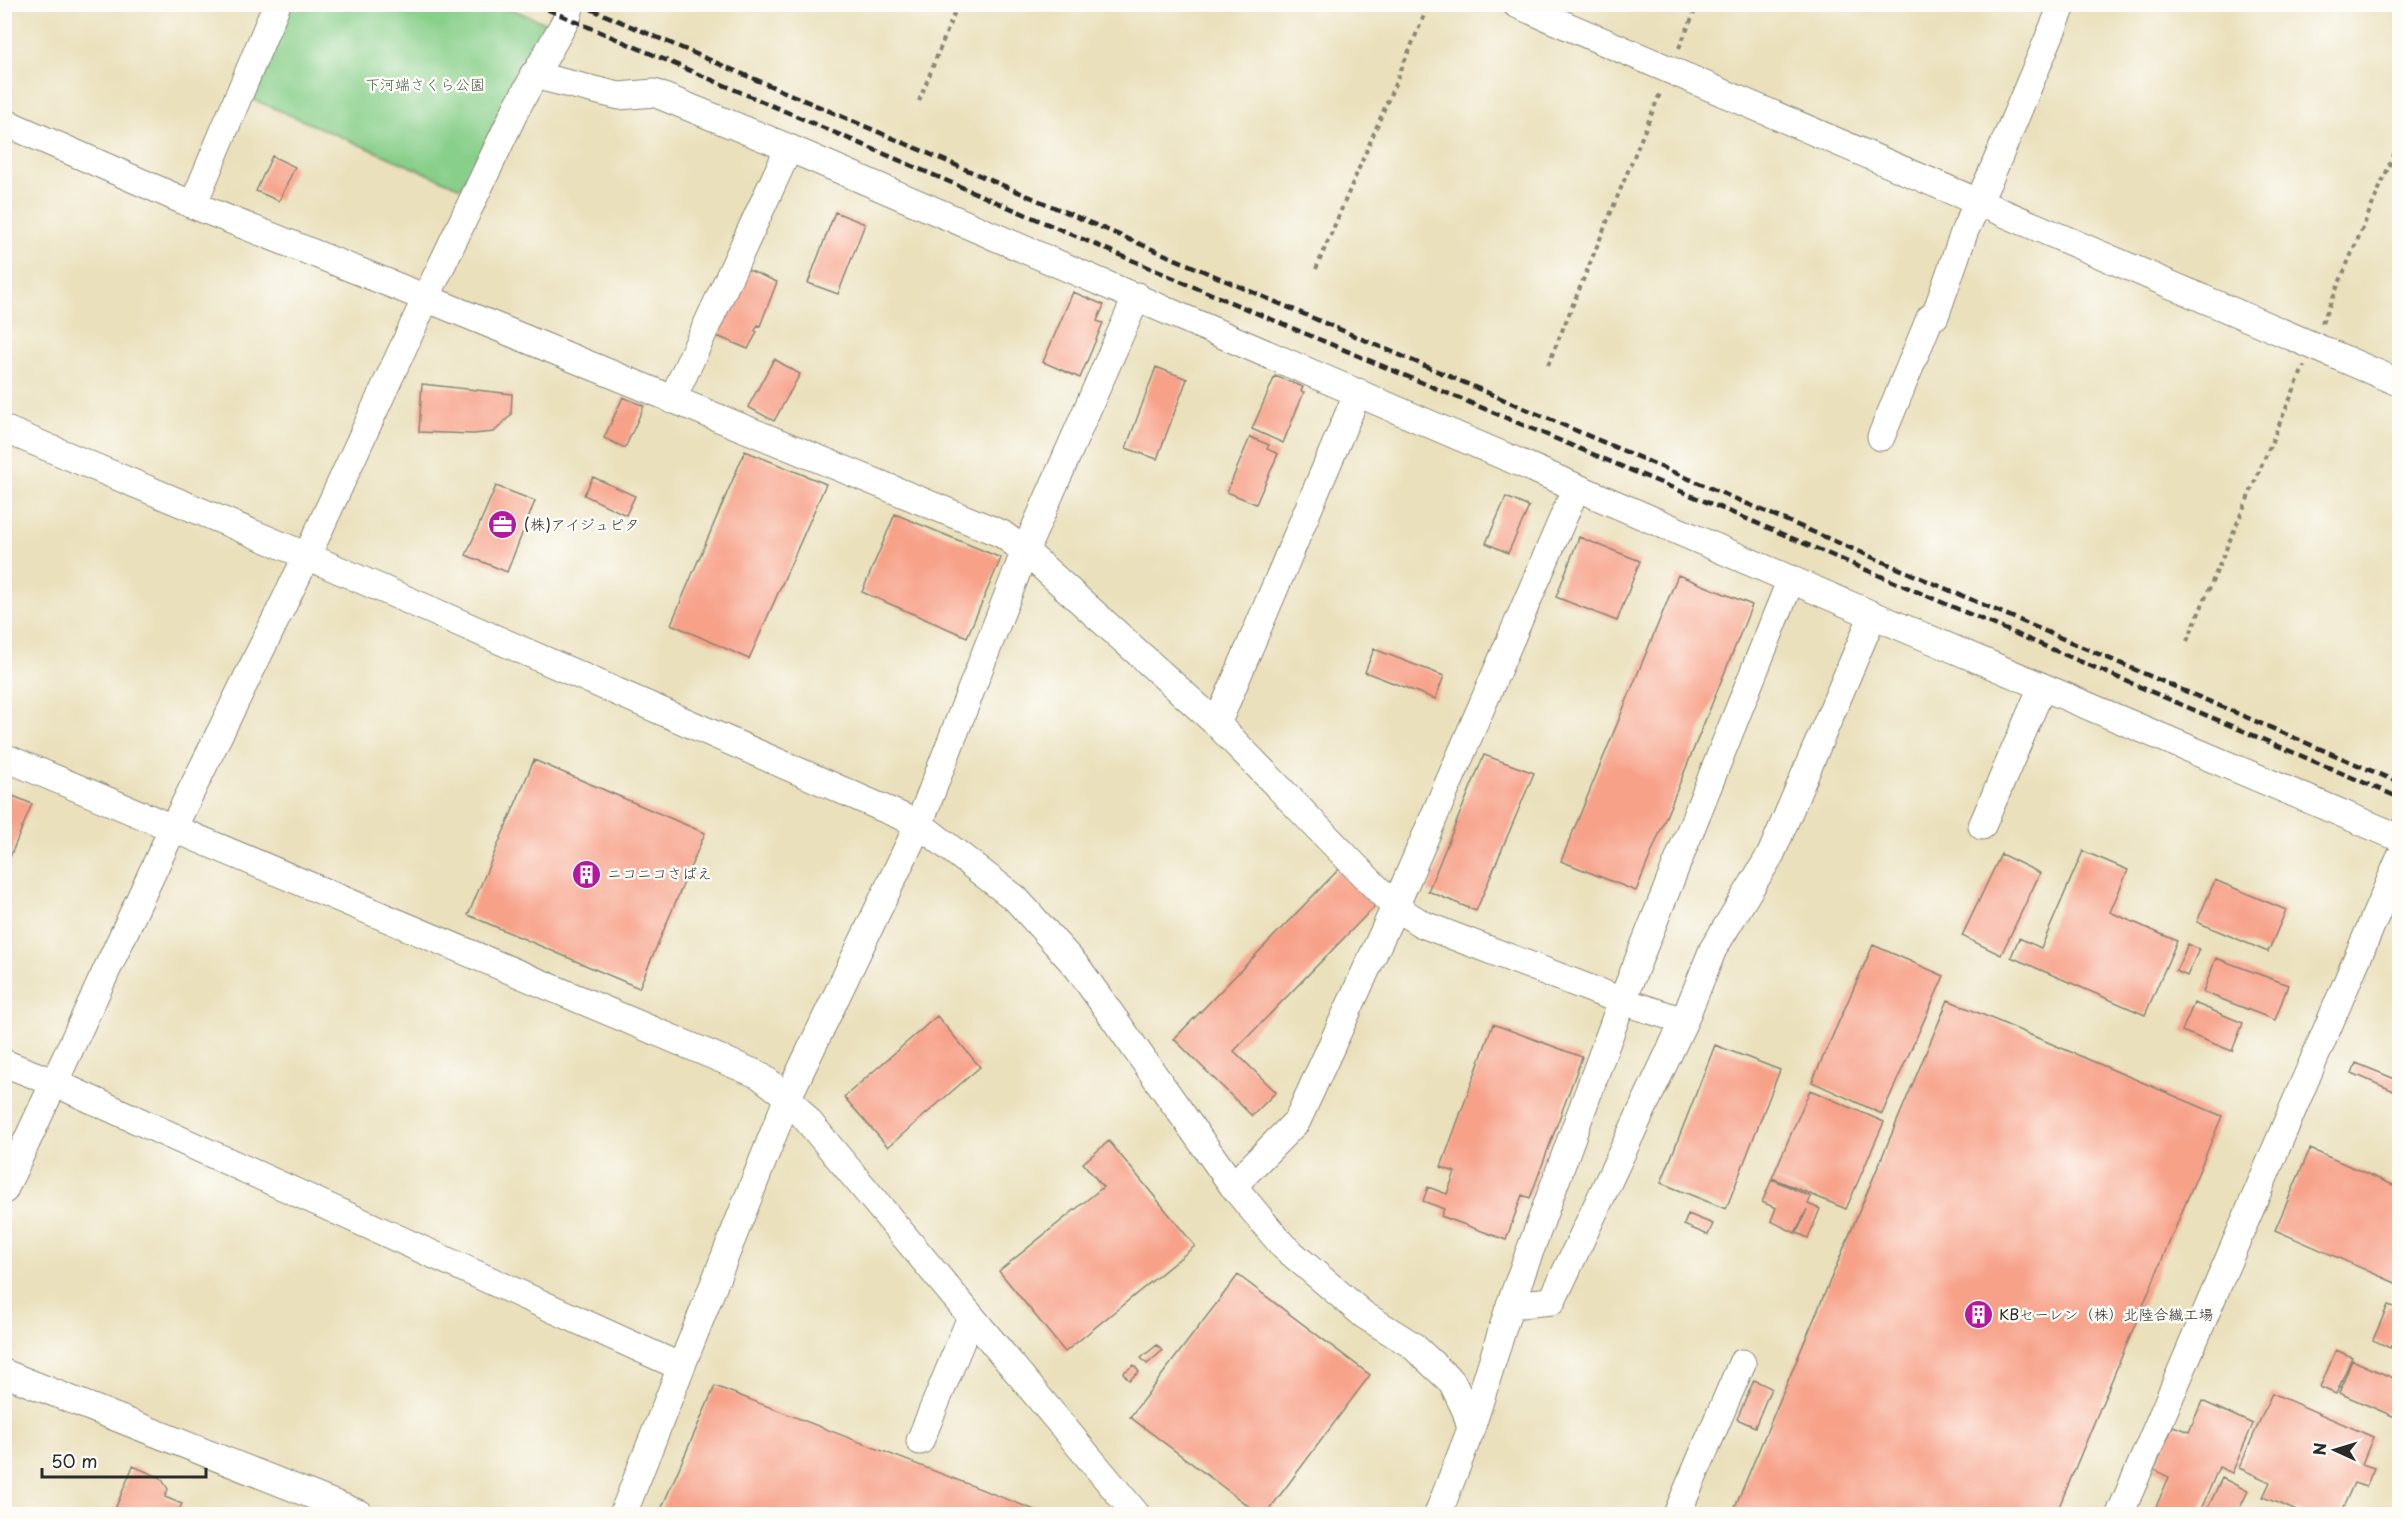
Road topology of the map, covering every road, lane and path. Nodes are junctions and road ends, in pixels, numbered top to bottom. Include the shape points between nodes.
1 (277, 4) edge
2 (571, 4) edge
3 (958, 4) edge
4 (1429, 4) edge
5 (1516, 4) edge
6 (1698, 4) edge
7 (2063, 4) edge
8 (1670, 70) junction
9 (533, 75) junction
10 (919, 101) dead end
11 (4, 122) edge
12 (2400, 140) edge
13 (789, 148) junction
14 (1978, 203) junction
15 (193, 205) junction
16 (1316, 269) dead end
17 (1137, 296) junction
18 (426, 298) junction
19 (2312, 346) junction
20 (1548, 366) dead end
21 (2400, 383) edge
22 (1358, 392) junction
23 (672, 400) junction
24 (4, 429) edge
25 (1881, 437) dead end
26 (1576, 488) junction
27 (1025, 551) junction
28 (307, 556) junction
29 (1791, 579) junction
30 (1873, 615) junction
31 (2187, 642) dead end
32 (2042, 687) junction
33 (1217, 724) junction
34 (4, 757) edge
35 (919, 824) junction
36 (1982, 826) dead end
37 (173, 828) junction
38 (2400, 838) edge
39 (2400, 858) edge
40 (1395, 907) junction
41 (1622, 1001) junction
42 (1684, 1021) junction
43 (4, 1063) edge
44 (55, 1083) junction
45 (788, 1097) junction
46 (1233, 1186) junction
47 (4, 1190) edge
48 (1510, 1305) junction
49 (971, 1317) junction
50 (1742, 1363) dead end
51 (681, 1367) junction
52 (4, 1373) edge
53 (1471, 1429) junction
54 (920, 1440) dead end
55 (2124, 1513) edge
56 (360, 1515) edge
57 (623, 1515) edge
58 (1136, 1515) edge
59 (1438, 1515) edge
60 (1677, 1515) edge

1 - 15 street
2 - 9 street via 567,18
3 - 10 path
4 - 16 path
5 - 8 street
6 - 8 path
7 - 14 street
8 - 14 street
8 - 20 path
9 - 13 street via 619,96 654,93
9 - 18 street
11 - 15 street
12 - 19 path
13 - 17 street
13 - 23 street
14 - 19 street
14 - 25 street via 1935,316 1930,318
15 - 18 street
17 - 22 street
17 - 27 street
18 - 23 street
18 - 28 street
19 - 21 street
19 - 31 path
22 - 26 street
22 - 33 street
23 - 27 street via 1002,534
24 - 28 street
26 - 29 street
26 - 40 street
27 - 33 street
27 - 35 street
28 - 35 street
28 - 37 street
29 - 30 street
29 - 41 street
30 - 32 street
30 - 42 street via 1771,854 1713,949
32 - 36 street
32 - 38 street
33 - 40 street
34 - 37 street
35 - 45 street
35 - 46 street via 1016,899 1078,968
37 - 44 street
37 - 45 street via 759,1075
39 - 55 street
40 - 41 street via 1422,924
40 - 46 street via 1297,1121
41 - 42 street
41 - 48 street
42 - 48 street via 1551,1301
43 - 44 street
44 - 47 street
44 - 51 street
45 - 49 street
45 - 51 street
46 - 53 street via 1283,1246 1364,1315 1412,1345 1452,1382
48 - 53 street
49 - 54 street
49 - 58 street
50 - 60 street
51 - 57 street
52 - 56 street
53 - 59 street

